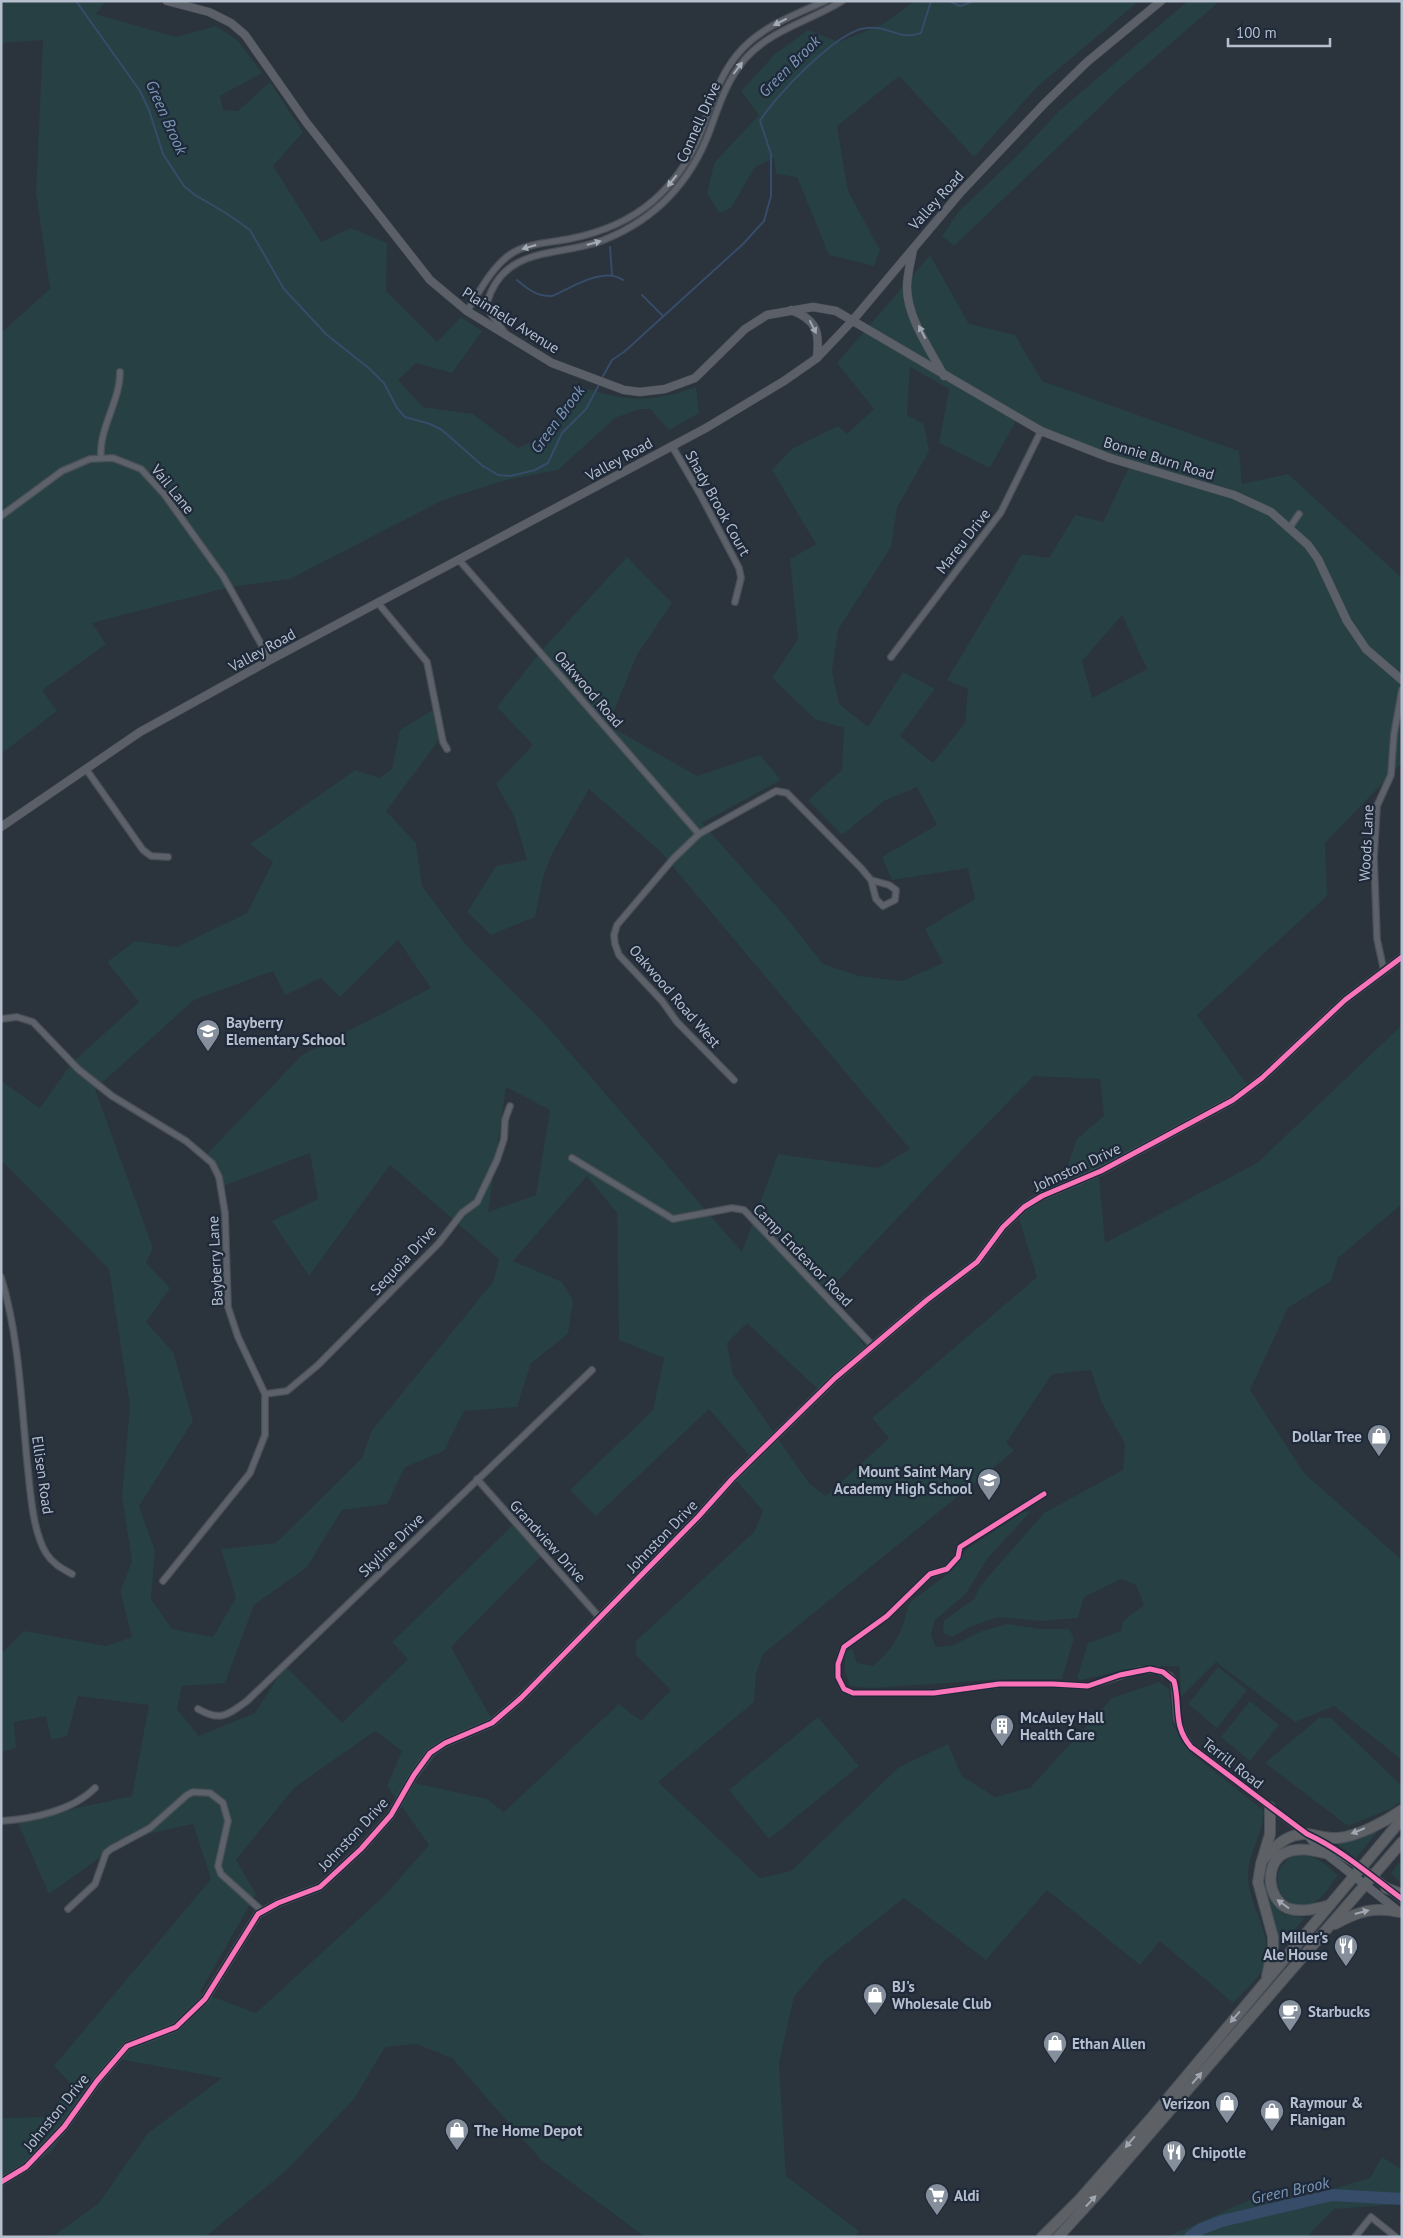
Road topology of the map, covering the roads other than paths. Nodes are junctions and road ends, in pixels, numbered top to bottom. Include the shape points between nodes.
1 (167, 1) edge
2 (824, 1) edge
3 (842, 1) edge
4 (1161, 1) edge
5 (913, 247) junction
6 (789, 309) junction
7 (467, 310) junction
8 (853, 320) junction
9 (507, 337) junction
10 (817, 358) junction
11 (120, 372) dead end
12 (944, 376) junction
13 (1041, 431) junction
14 (672, 446) junction
15 (101, 457) junction
16 (1299, 514) dead end
17 (1, 516) edge
18 (1290, 527) junction
19 (459, 560) junction
20 (735, 602) dead end
21 (378, 603) junction
22 (891, 657) dead end
23 (270, 660) junction
24 (1402, 680) edge
25 (1402, 690) edge
26 (447, 749) dead end
27 (86, 769) junction
28 (1, 827) edge
29 (699, 834) junction
30 (168, 857) dead end
31 (871, 880) junction
32 (1402, 958) edge
33 (1384, 971) junction
34 (1, 1019) edge
35 (734, 1080) dead end
36 (510, 1106) dead end
37 (572, 1158) dead end
38 (1, 1277) edge
39 (873, 1346) junction
40 (592, 1370) dead end
41 (265, 1394) junction
42 (477, 1479) junction
43 (1041, 1495) dead end
44 (72, 1574) dead end
45 (163, 1582) dead end
46 (600, 1618) junction
47 (198, 1710) dead end
48 (95, 1788) dead end
49 (1270, 1807) junction
50 (1402, 1810) edge
51 (1402, 1819) edge
52 (1, 1821) edge
53 (1307, 1834) junction
54 (1402, 1842) edge
55 (1324, 1853) junction
56 (1402, 1855) edge
57 (1261, 1864) junction
58 (1383, 1865) junction
59 (1362, 1868) junction
60 (1373, 1876) junction
61 (1354, 1877) junction
62 (1365, 1886) junction
63 (1386, 1888) junction
64 (1402, 1894) edge
65 (1402, 1899) edge
66 (1330, 1905) junction
67 (68, 1909) dead end
68 (262, 1910) junction
69 (1401, 1913) edge
70 (1328, 1928) junction
71 (1266, 1980) junction
72 (1, 2182) edge
73 (1042, 2237) edge
74 (1058, 2237) edge
75 (1355, 2237) edge
76 (1396, 2237) edge

1 - 7 main road, Plainfield Avenue via 209,12 231,23 245,35 306,122 419,267
2 -> 7 street, Connell Drive via 776,24 732,61 715,89 690,155 653,201 610,227 530,246 508,256
9 -> 3 street, Connell Drive via 487,303 505,273 513,265 534,255 605,240 662,206 694,165 726,88 746,57 780,32
4 - 5 main road, Valley Road via 1080,69 960,193
5 - 8 main road, Valley Road
12 -> 5 main road via 911,311 907,285
6 - 8 main road, Plainfield Avenue via 826,309
6 - 9 main road, Plainfield Avenue via 756,320 706,368 680,385 640,392 591,379
6 -> 10 main road via 804,315 815,327
7 - 9 main road, Plainfield Avenue
8 - 10 main road, Valley Road
8 - 12 main road, Bonnie Burn Road
10 - 14 main road, Valley Road via 746,405
11 - 15 street via 117,395 101,442
12 - 13 main road, Bonnie Burn Road
13 - 18 main road, Bonnie Burn Road via 1110,458 1234,495 1271,512
13 - 22 street, Mareu Drive via 1001,512
14 - 19 main road, Valley Road
14 - 20 street, Shady Brook Court via 739,568 741,583
15 - 17 street, Vail Lane via 71,466
15 - 23 street, Vail Lane via 130,463 154,482 223,576
16 - 18 street
18 - 24 main road, Bonnie Burn Road via 1318,559 1347,621 1366,648
19 - 21 main road, Valley Road
19 - 29 street, Oakwood Road
21 - 23 main road, Valley Road
21 - 26 street via 428,662
23 - 27 main road, Valley Road via 140,732
25 - 33 street, Woods Lane via 1391,775 1377,806 1374,857 1377,939
27 - 28 main road, Valley Road
27 - 30 street via 143,850 151,856
29 - 31 street, Oakwood Road West via 769,793 783,791
29 - 35 street, Oakwood Road West via 672,859 618,924 615,944 619,954 677,1022
31 - 31 street via 876,899 883,906 895,900 896,890
32 - 33 main road, Johnston Drive
33 - 39 main road, Johnston Drive via 1345,1000 1262,1078 1233,1100 1101,1171 1024,1207 1003,1227 978,1262
34 - 41 street, Bayberry Lane via 17,1017 32,1022 78,1069 112,1096 186,1141 212,1163 224,1195 228,1307 238,1337
36 - 41 street, Sequoia Drive via 497,1160 477,1202 462,1213 439,1243 318,1365 287,1390
37 - 39 street, Camp Endeavor Road via 673,1219 732,1208 744,1210
38 - 44 street, Ellisen Road via 13,1329 30,1488 40,1537 54,1565
39 - 46 main road, Johnston Drive via 835,1378 732,1479
40 - 42 street, Skyline Drive
41 - 45 street, Bayberry Lane via 266,1435 255,1464
42 - 46 street, Grandview Drive
42 - 47 street, Skyline Drive via 246,1701 219,1717
43 - 49 street, Terrill Road via 960,1546 958,1557 947,1568 930,1574 886,1616 844,1647 839,1658 841,1687 847,1692 934,1693 999,1684 1088,1686 1140,1670 1157,1670 1170,1676 1174,1682 1177,1719 1187,1742 1202,1757
46 - 68 main road, Johnston Drive via 492,1723 430,1753 391,1815 320,1888
48 - 52 street via 88,1795 43,1815
49 - 53 street, Terrill Road
49 - 57 highway via 1270,1834
50 -> 53 highway via 1344,1837
51 - 59 highway
53 - 55 main road, Terrill Road
53 - 57 highway via 1281,1842
53 - 59 main road, Terrill Road
54 - 58 highway
55 - 61 main road, Terrill Road
66 -> 55 highway via 1304,1910 1288,1908 1277,1899 1271,1885 1274,1864 1282,1854 1300,1849
56 - 58 highway
57 - 71 highway via 1259,1891 1273,1937 1272,1959
58 - 60 highway
59 - 60 main road, Terrill Road
59 - 61 highway
60 - 62 highway
60 - 63 main road, Terrill Road
61 - 62 main road, Terrill Road
61 - 66 highway
62 - 69 main road, Terrill Road
62 - 70 highway
63 - 64 highway
63 - 65 main road, Terrill Road
66 - 71 highway
67 - 68 street via 95,1884 106,1853 150,1828 187,1795 206,1792 219,1798 228,1821 218,1866 221,1874
68 - 72 main road, Johnston Drive via 195,2011 176,2027 127,2046 64,2127 26,2167
70 -> 69 highway via 1363,1911 1385,1909
74 -> 70 highway
71 -> 73 highway via 1086,2192
75 - 76 street via 1371,2217

